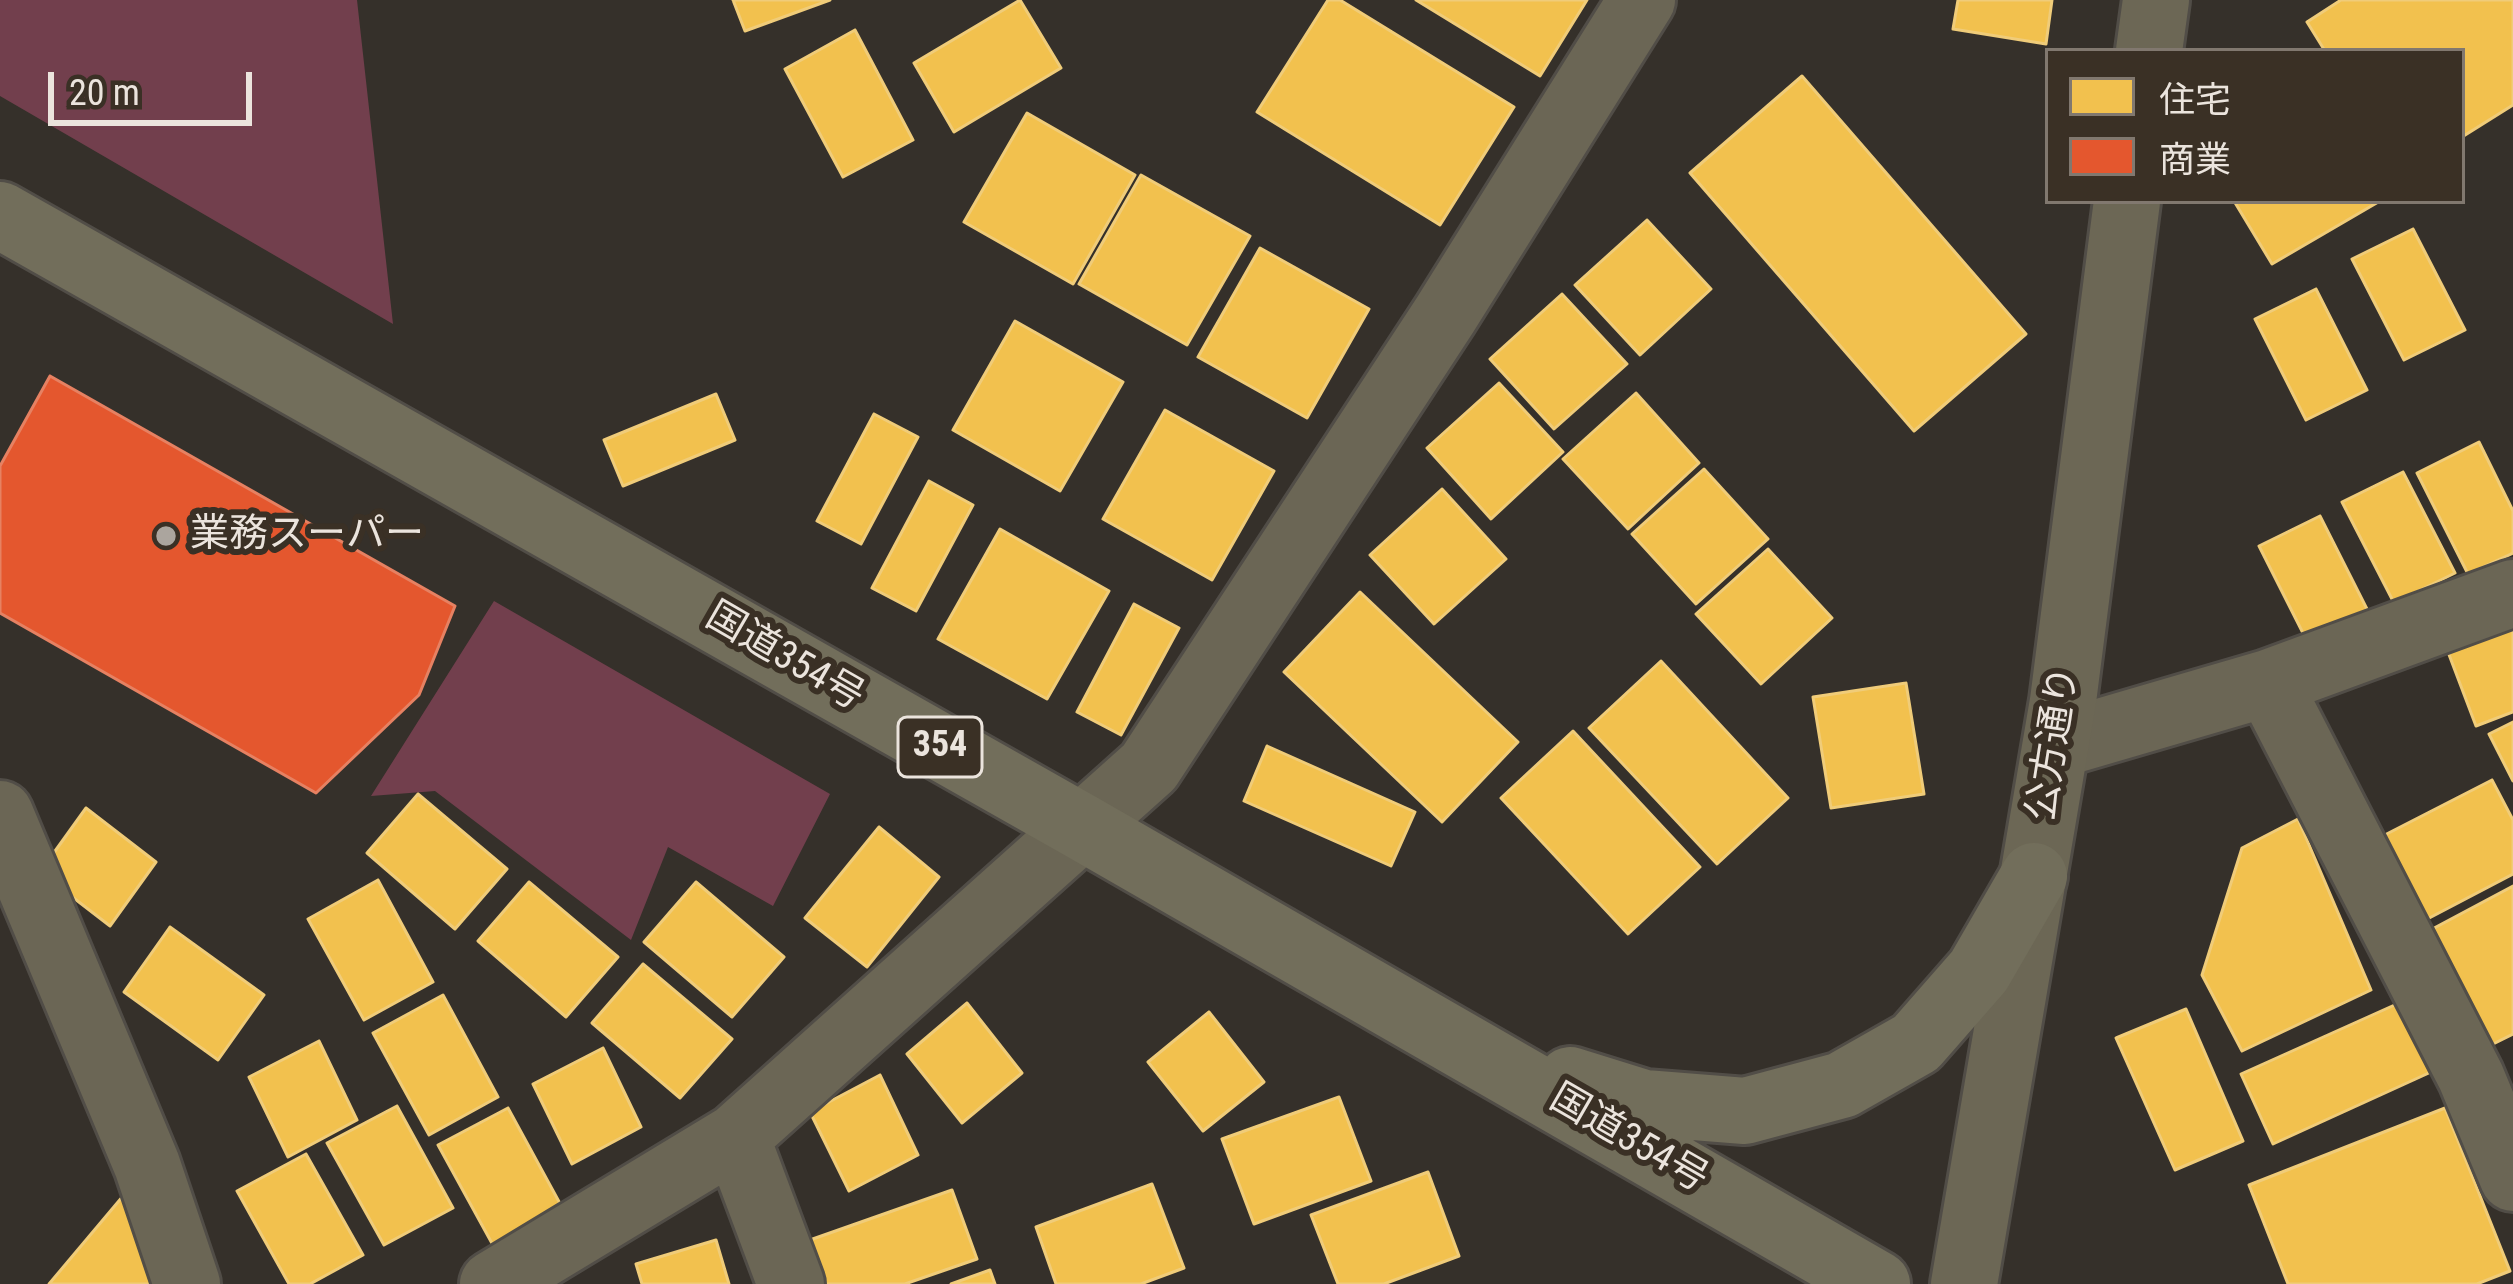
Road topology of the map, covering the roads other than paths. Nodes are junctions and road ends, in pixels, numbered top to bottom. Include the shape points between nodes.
1 (1642, 0) edge
2 (2156, 0) edge
3 (2149, 48) edge
4 (2127, 204) edge
5 (0, 215) edge
6 (2513, 593) edge
7 (2268, 683) junction
8 (2056, 746) junction
9 (0, 814) edge
10 (1082, 827) junction
11 (2034, 876) junction
12 (1469, 1049) junction
13 (2492, 1071) edge
14 (736, 1137) junction
15 (2513, 1178) edge
16 (187, 1284) edge
17 (493, 1284) edge
18 (791, 1284) edge
19 (1877, 1284) edge
20 (1964, 1284) edge

1 - 10 street via 1149,767
2 - 3 street
4 - 8 street, 公方通り
5 - 10 highway, 国道354号 / 354
6 - 7 street
7 - 8 street
7 - 13 street
8 - 11 street, 公方通り
9 - 16 street via 147,1165
10 - 12 highway, 国道354号 / 354
10 - 14 street
11 - 12 highway via 1979,971 1916,1043 1842,1084 1745,1111 1643,1103
11 - 20 street, 公方通り
12 - 19 highway, 国道354号 / 354
13 - 15 street
14 - 17 street
14 - 18 street

